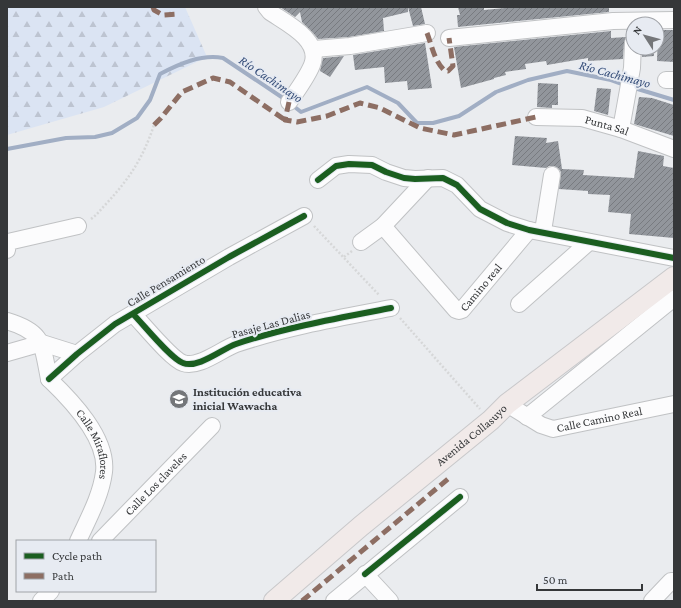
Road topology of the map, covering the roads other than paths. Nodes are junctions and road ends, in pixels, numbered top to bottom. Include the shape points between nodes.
1 (266, 7) edge
2 (625, 22) edge
3 (427, 33) dead end
4 (449, 38) dead end
5 (314, 49) junction
6 (632, 56) edge
7 (289, 102) dead end
8 (536, 117) dead end
9 (620, 129) junction
10 (674, 149) edge
11 (552, 175) dead end
12 (428, 178) junction
13 (318, 180) dead end
14 (304, 216) dead end
15 (78, 226) road end
16 (383, 226) junction
17 (536, 231) junction
18 (361, 242) dead end
19 (589, 242) junction
20 (7, 245) edge
21 (674, 258) edge
22 (674, 277) edge
23 (674, 298) edge
24 (519, 304) dead end
25 (391, 308) dead end
26 (133, 314) junction
27 (7, 321) edge
28 (42, 343) junction
29 (7, 353) edge
30 (77, 354) junction
31 (49, 379) junction
32 (507, 404) junction
33 (674, 404) edge
34 (527, 417) junction
35 (212, 426) dead end
36 (460, 497) dead end
37 (78, 540) edge
38 (101, 540) edge
39 (365, 574) junction
40 (674, 581) edge
41 (50, 592) edge
42 (41, 601) edge
43 (274, 601) edge
44 (334, 601) edge
45 (390, 601) edge
46 (652, 601) edge

1 - 5 street via 306,37
2 - 4 street via 605,21
3 - 5 street via 350,46
5 - 7 street via 313,64
6 - 9 street
8 - 9 street, Punta Sal via 582,118
9 - 10 street, Punta Sal
11 - 17 street
12 - 13 street via 404,178 372,165 349,164 336,166
12 - 16 street
12 - 17 street via 443,178 457,185 480,209 507,223
14 - 26 street, Calle Pensamiento
15 - 20 street
16 - 17 street, Camino real via 459,311
16 - 18 street
17 - 19 street
19 - 21 street
19 - 24 street
22 - 32 main road, Avenida Collasuyo
23 - 34 street
25 - 26 street, Pasaje Las Dalias via 287,329 234,345 195,364 183,364 174,358
26 - 30 street, Calle Pensamiento via 115,324
27 - 28 street via 21,325
28 - 29 street
28 - 30 street
28 - 31 street
30 - 31 street, Calle Pensamiento
31 - 37 street, Calle Miraflores via 74,405 93,432 102,452 104,471 101,484
32 - 34 street, Calle Camino Real
32 - 43 main road, Avenida Collasuyo
33 - 34 street, Calle Camino Real via 553,429
35 - 38 street, Calle Los claveles
36 - 39 street
39 - 44 street
39 - 45 street
40 - 46 street via 671,581
41 - 42 street

